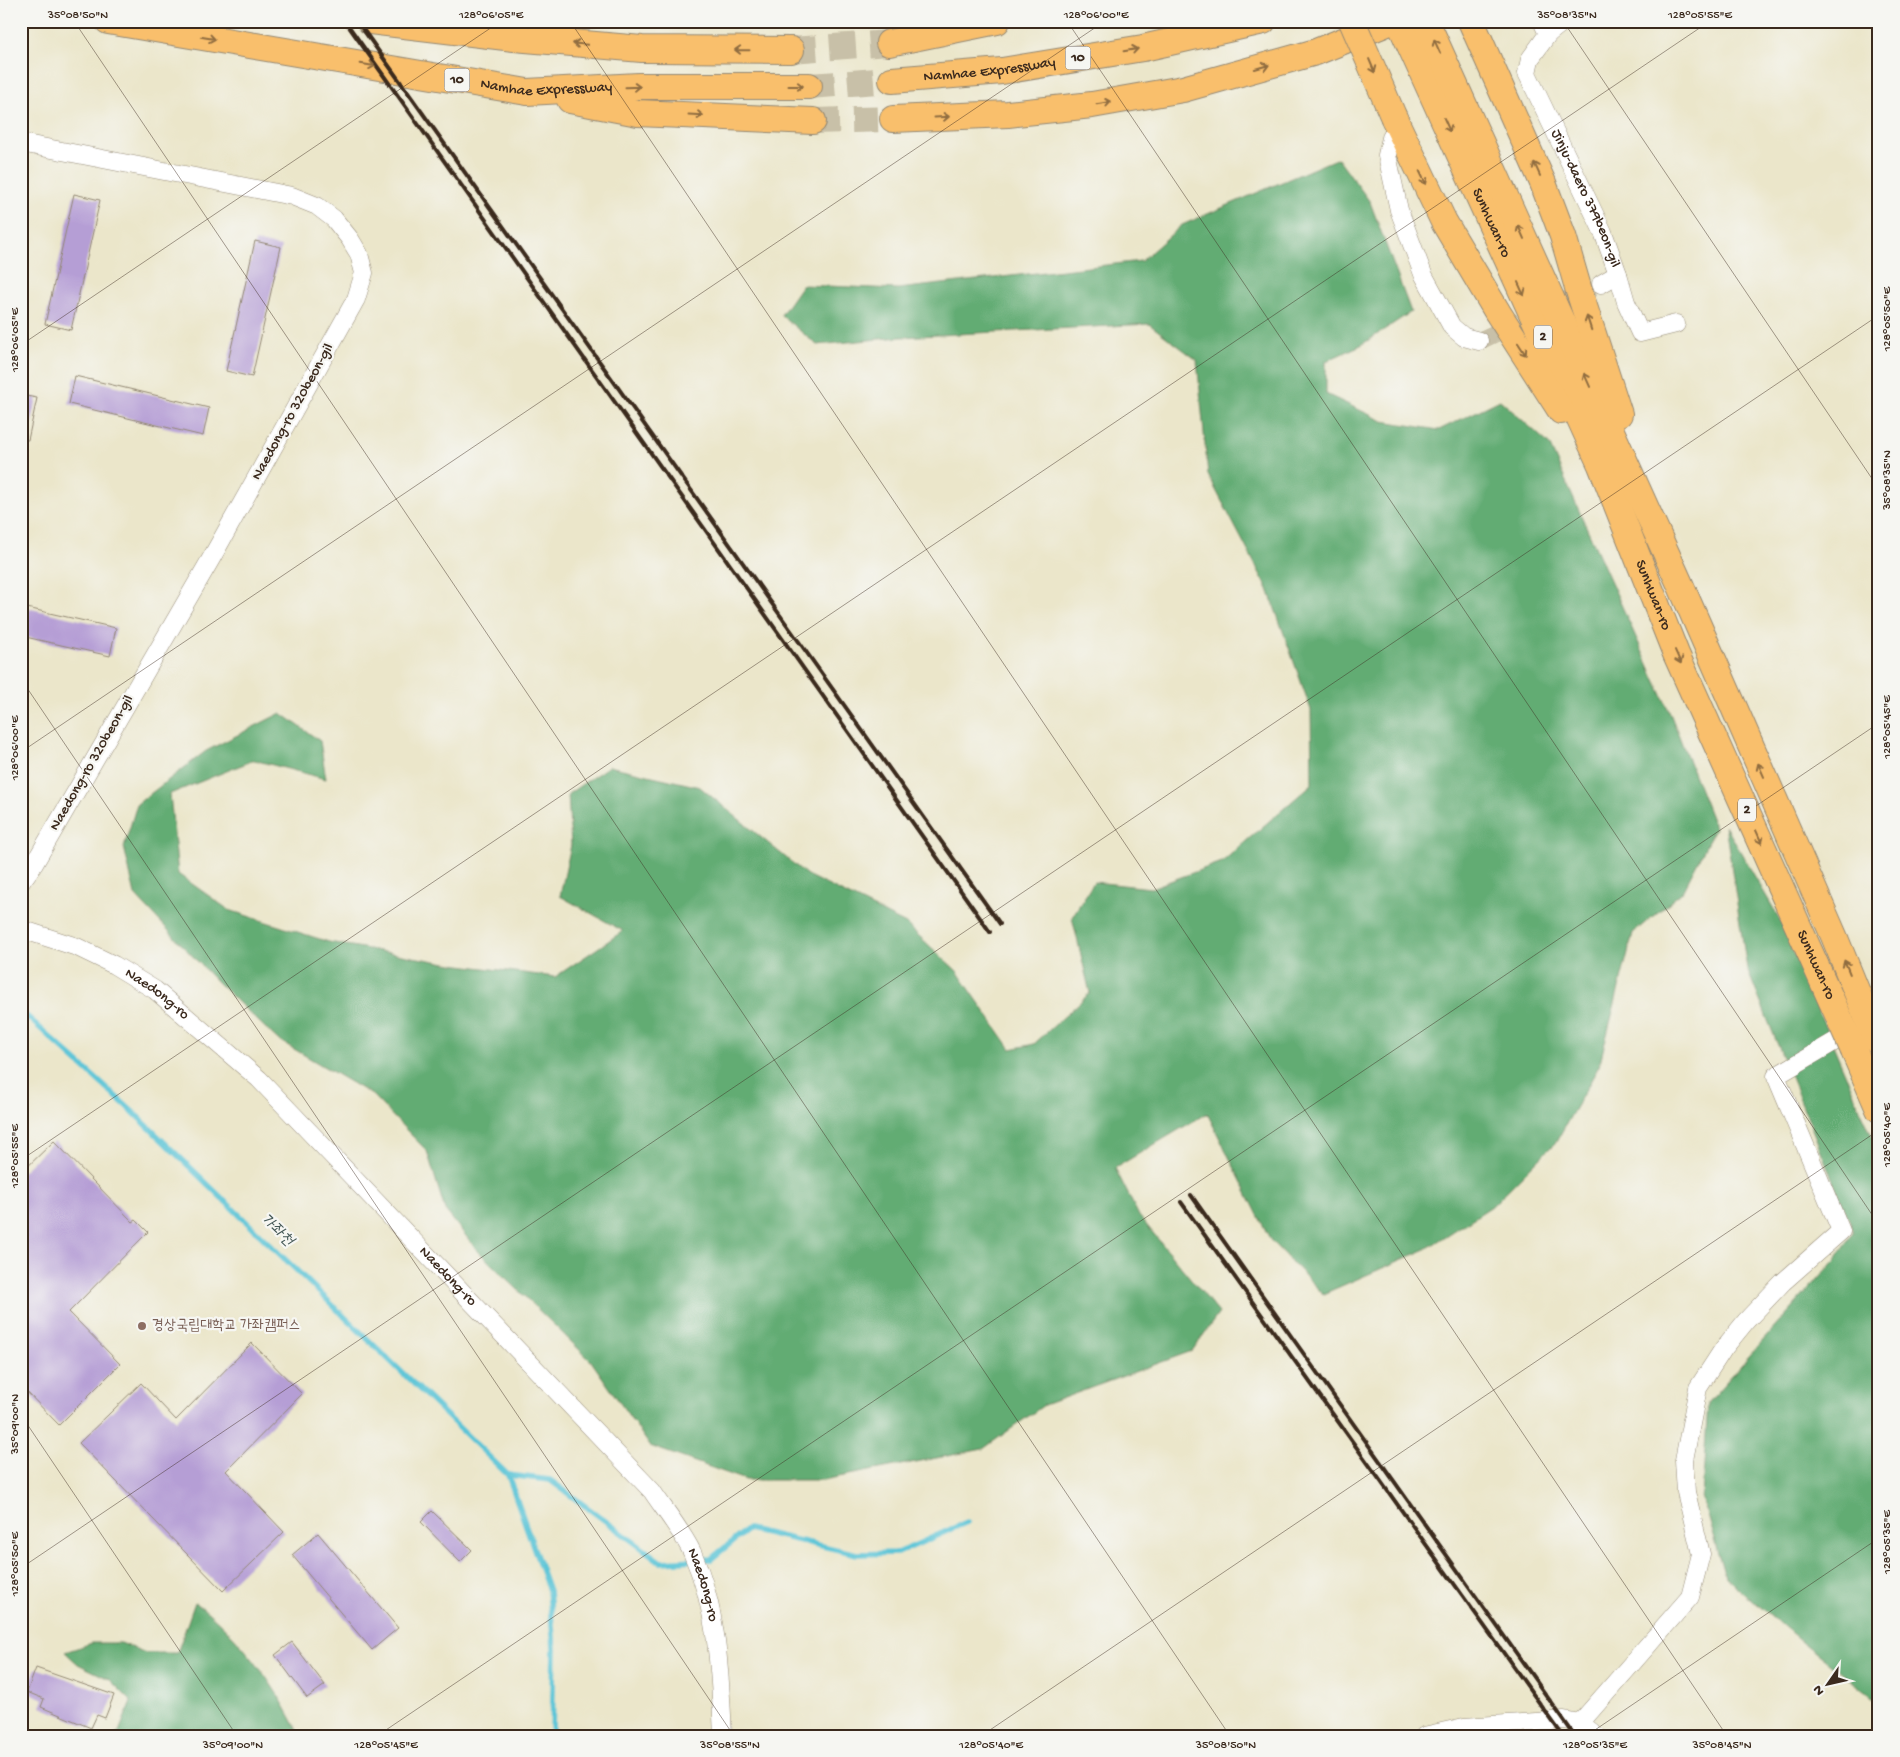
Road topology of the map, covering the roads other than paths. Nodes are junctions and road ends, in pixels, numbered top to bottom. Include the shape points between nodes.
1 (108, 21) edge
2 (370, 21) edge
3 (997, 21) edge
4 (1263, 21) edge
5 (1352, 21) edge
6 (1392, 21) edge
7 (1399, 21) edge
8 (1426, 21) edge
9 (1471, 21) edge
10 (1564, 21) edge
11 (1545, 28) edge
12 (890, 43) tunnel mouth
13 (791, 50) tunnel mouth
14 (1437, 76) junction
15 (892, 80) tunnel mouth
16 (809, 86) tunnel mouth
17 (527, 92) junction
18 (894, 119) tunnel mouth
19 (813, 121) tunnel mouth
20 (1396, 121) junction
21 (21, 143) edge
22 (1618, 274) junction
23 (1601, 284) tunnel mouth
24 (1676, 324) dead end
25 (1479, 341) dead end
26 (1680, 584) junction
27 (1653, 595) junction
28 (21, 882) edge
29 (21, 929) edge
30 (1871, 1033) edge
31 (1879, 1109) edge
32 (1580, 1723) junction
33 (723, 1736) edge
34 (1424, 1736) edge
35 (1597, 1736) edge

1 -> 17 highway, Namhae Expressway / 10
13 -> 2 highway via 642,48 514,38
3 - 12 highway
15 -> 4 highway, Namhae Expressway / 10 via 1011,69 1144,48
5 -> 20 highway, bridge
18 -> 6 highway via 1008,114 1182,90 1316,52
7 - 14 highway
14 -> 8 highway
26 -> 9 highway via 1609,385 1563,236
10 - 11 street, Jinju-daero 379beon-gil
11 - 22 street, Jinju-daero 379beon-gil via 1527,73 1603,232
26 -> 14 highway, Sunhwan-ro
14 -> 27 highway, Sunhwan-ro / 2
17 -> 16 highway, Namhae Expressway / 10 via 640,86
17 -> 19 highway via 638,113
20 - 25 street via 1387,155 1399,210 1416,256 1452,327 1464,338
20 -> 27 highway via 1444,222 1559,406
21 - 28 street, Naedong-ro 320beon-gil via 292,196 317,206 334,219 359,254 364,273 356,299 212,557
22 - 23 street
22 - 24 street, Jinju-daero 379beon-gil via 1640,333
30 -> 26 highway, Sunhwan-ro / 2 via 1834,936
27 -> 30 highway, Sunhwan-ro / 2, bridge via 1676,654 1842,1024
29 - 33 street, Naedong-ro via 77,947 155,990 259,1079 652,1491 691,1550 714,1622
30 - 31 highway, Sunhwan-ro / 2
30 - 32 street via 1776,1076 1841,1231 1783,1282 1746,1321 1698,1388 1684,1460 1686,1492 1701,1554 1690,1597
32 - 34 street via 1564,1720 1464,1727
32 - 35 street

